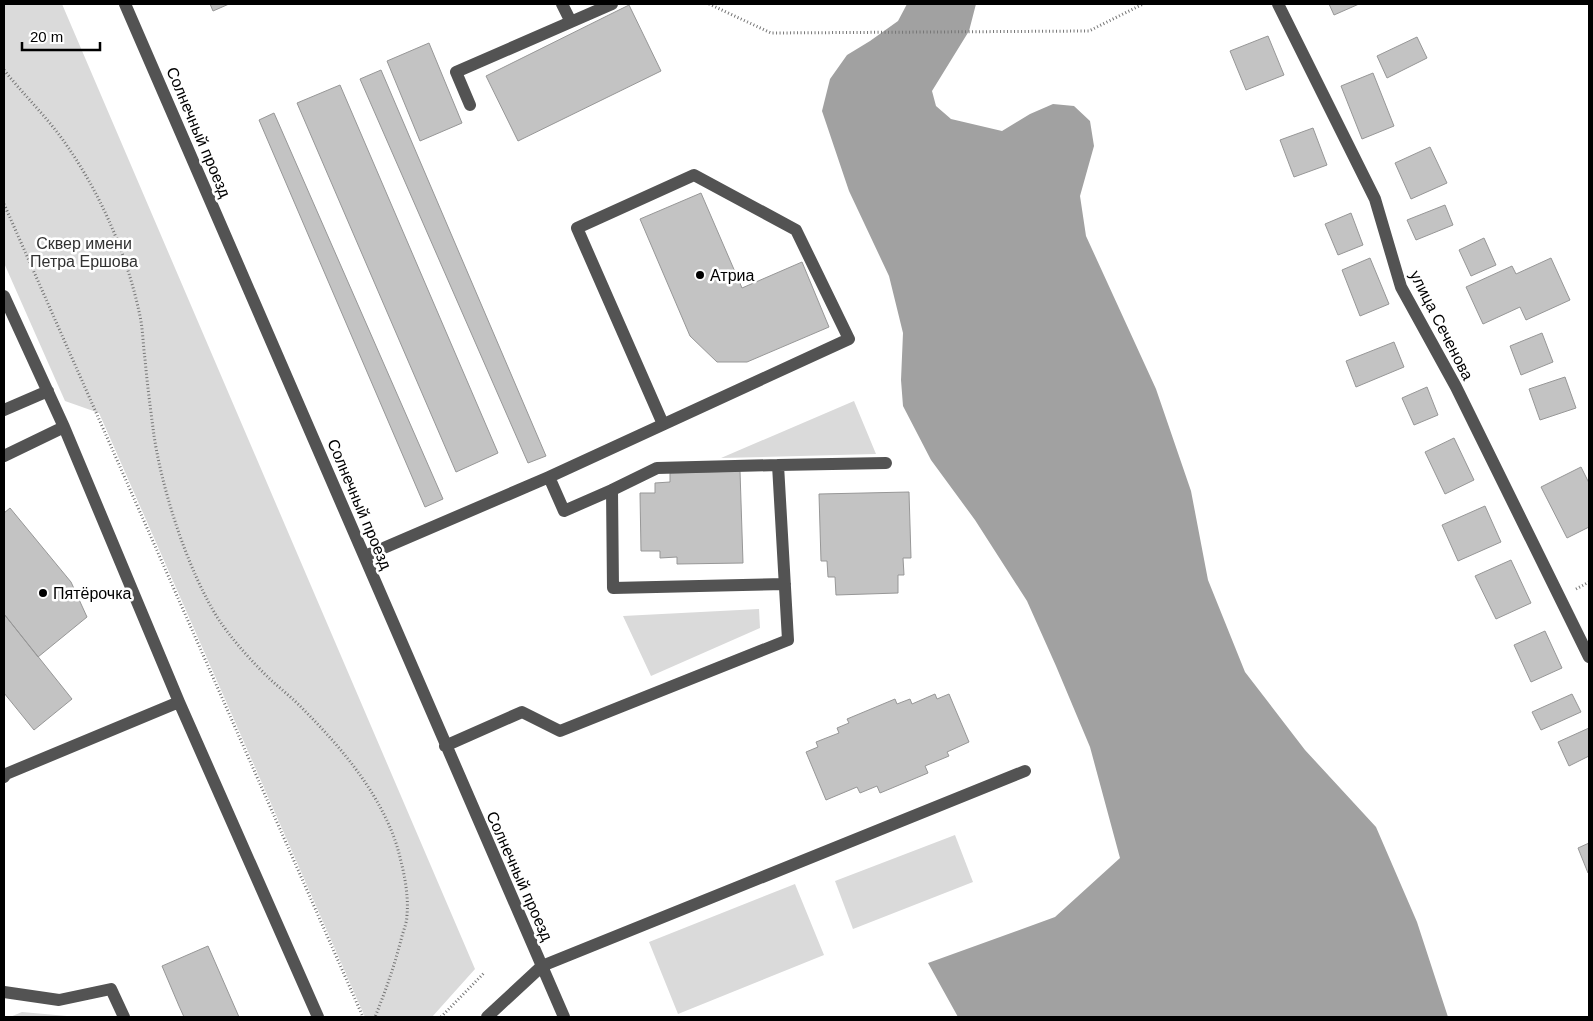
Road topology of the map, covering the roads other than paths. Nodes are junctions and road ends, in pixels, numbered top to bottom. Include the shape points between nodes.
1 (125, 4) edge
2 (562, 4) edge
3 (612, 4) edge
4 (1278, 4) edge
5 (571, 22) junction
6 (470, 105) dead end
7 (4, 296) edge
8 (48, 391) junction
9 (4, 410) edge
10 (663, 424) junction
11 (64, 427) junction
12 (4, 456) edge
13 (886, 463) dead end
14 (778, 465) junction
15 (549, 477) junction
16 (612, 490) junction
17 (365, 556) junction
18 (785, 584) junction
19 (1589, 657) edge
20 (179, 702) junction
21 (445, 746) junction
22 (1025, 771) dead end
23 (4, 774) edge
24 (542, 966) junction
25 (4, 992) edge
26 (124, 1017) edge
27 (318, 1017) edge
28 (487, 1017) edge
29 (564, 1017) edge

1 - 17 street, Солнечный проезд
2 - 5 street
3 - 5 street
4 - 19 street, улица Сеченова via 1375,199 1400,287 1456,387
5 - 6 street via 456,72
7 - 8 street
8 - 9 street
8 - 11 street
10 - 10 street via 849,340 796,230 694,175 577,228
10 - 15 street
11 - 12 street
11 - 20 street
13 - 14 street
14 - 16 street via 657,468
14 - 18 street
15 - 16 street via 564,511
15 - 17 street
16 - 18 street via 613,588
17 - 21 street, Солнечный проезд
18 - 21 street via 788,640 560,731 522,712
20 - 23 street
20 - 27 street
21 - 24 street, Солнечный проезд
22 - 24 street
24 - 28 street
24 - 29 street, Солнечный проезд
25 - 26 street via 59,1000 111,990

